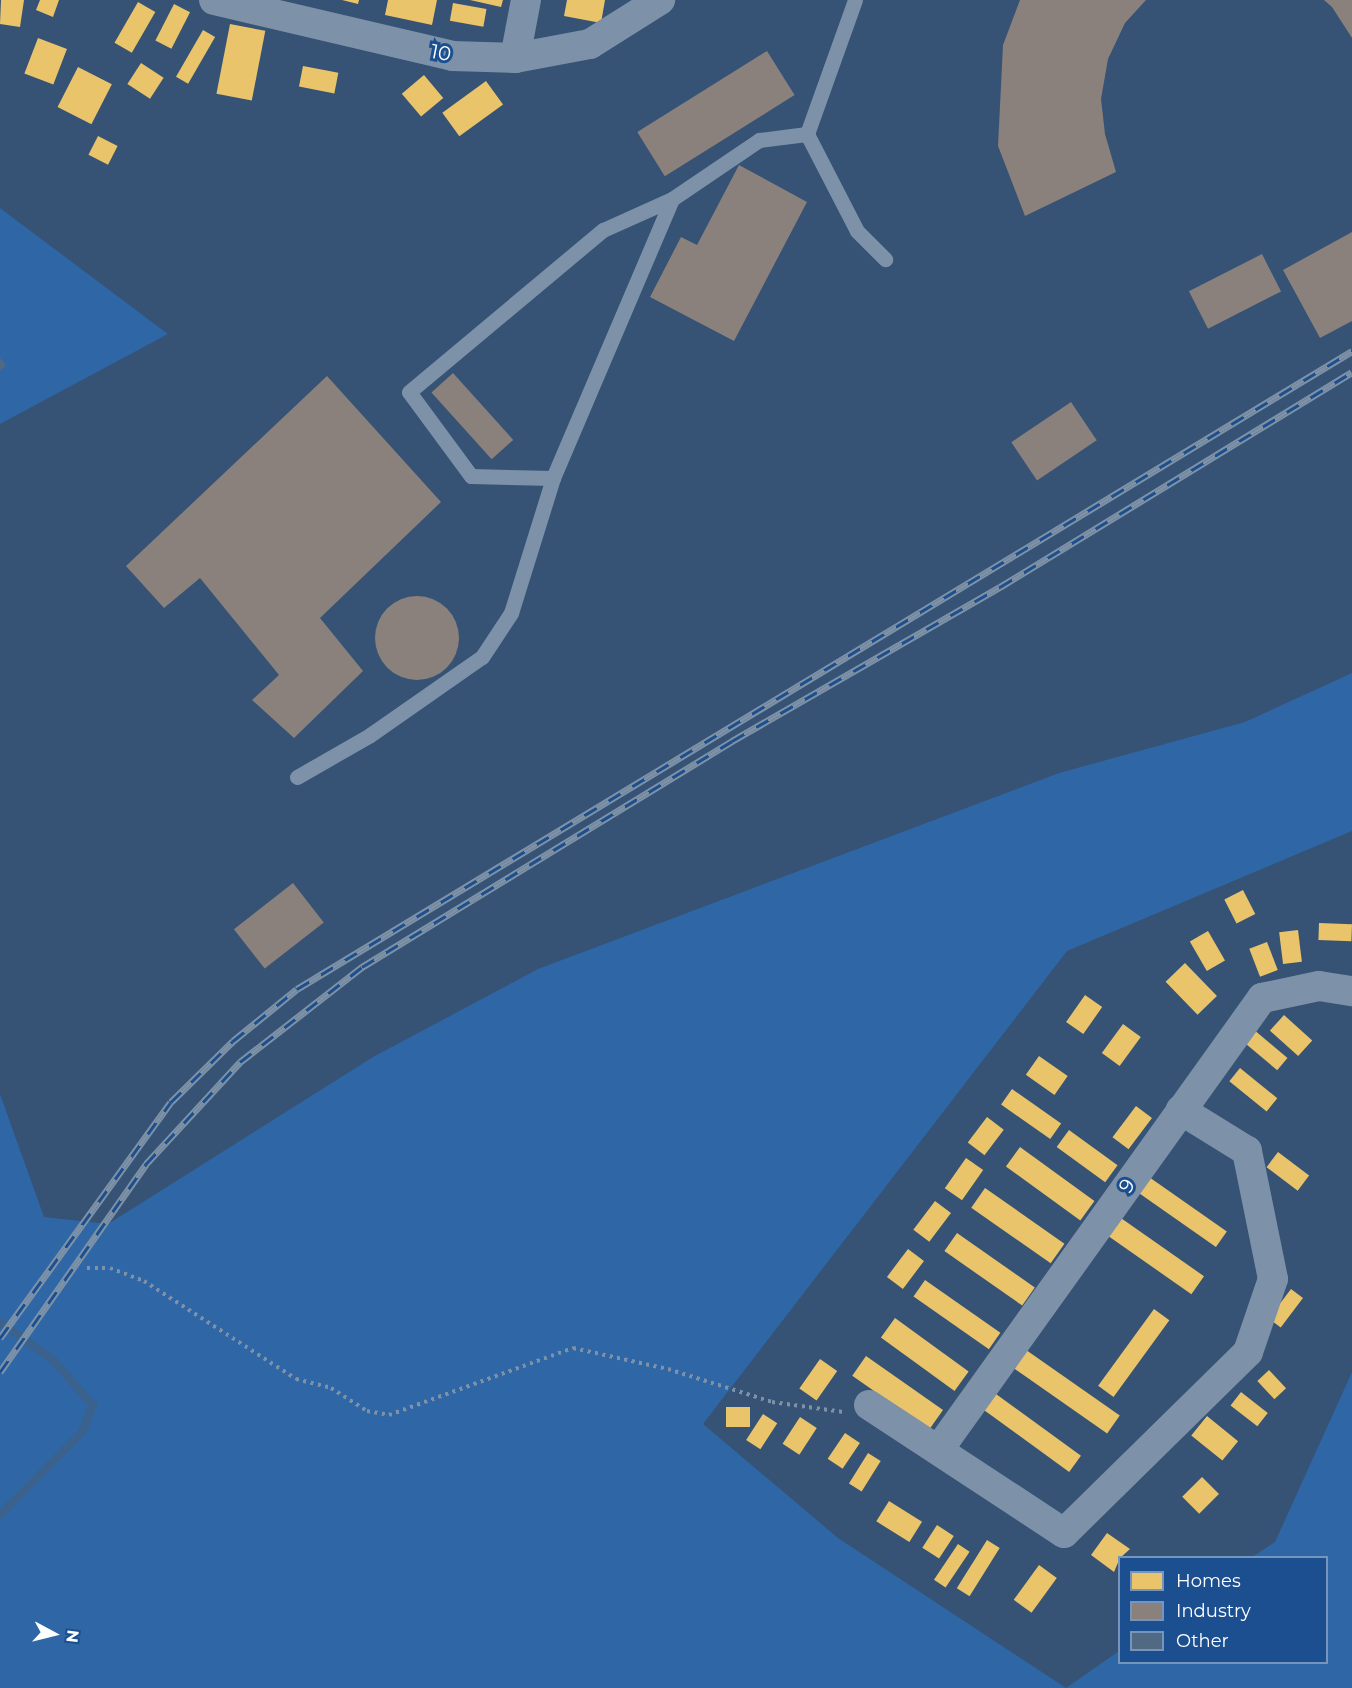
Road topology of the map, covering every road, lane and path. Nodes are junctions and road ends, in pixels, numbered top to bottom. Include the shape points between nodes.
1 (214, 0) edge
2 (526, 0) edge
3 (660, 0) edge
4 (855, 0) edge
5 (265, 5) edge
6 (515, 58) junction
7 (807, 134) junction
8 (672, 200) junction
9 (885, 259) dead end
10 (553, 478) junction
11 (297, 777) dead end
12 (1352, 991) edge
13 (1181, 1110) junction
14 (87, 1268) dead end
15 (869, 1404) joint
16 (939, 1449) junction

1 - 5 street, 10
2 - 6 street
3 - 6 street, 10 via 590,44
4 - 7 lane
5 - 6 street, 10 via 452,56
7 - 8 lane via 759,140
7 - 9 lane via 857,231
8 - 10 lane
8 - 10 lane via 603,230 409,392 471,476
10 - 11 lane via 511,613 482,657 370,735
12 - 13 street, 9 via 1319,986 1262,998
13 - 16 street, 9
13 - 16 street via 1247,1151 1273,1279 1248,1352 1064,1533
14 - 15 path via 110,1268 144,1281 296,1379 331,1388 367,1411 389,1415 573,1348 668,1369 772,1402 846,1412
15 - 16 street

